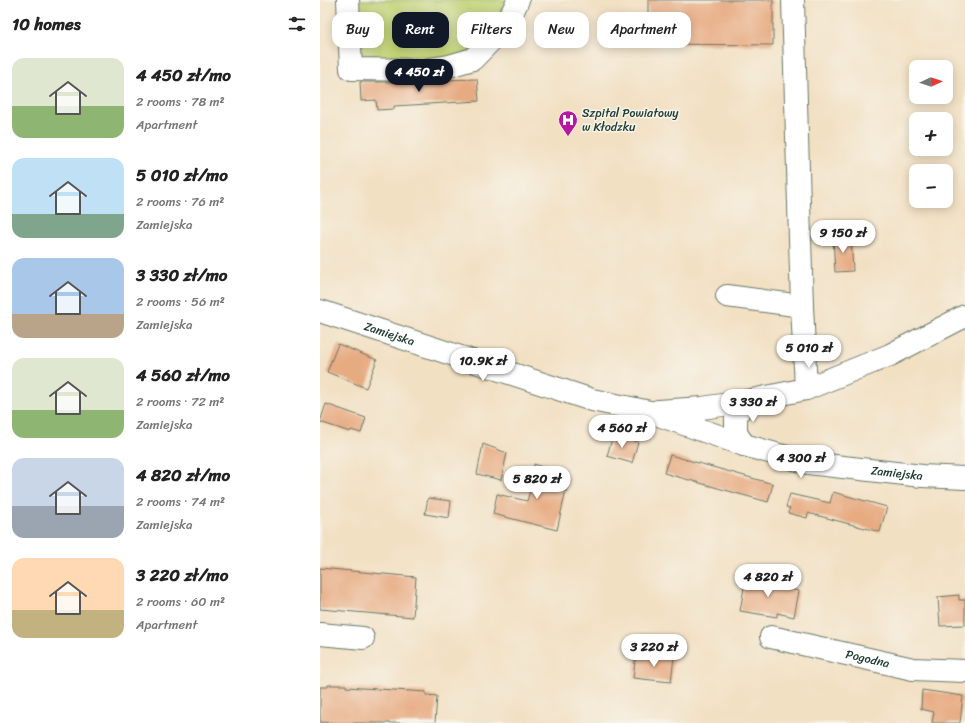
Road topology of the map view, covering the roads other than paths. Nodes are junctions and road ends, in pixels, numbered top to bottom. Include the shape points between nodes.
1 (348, 0) edge
2 (518, 0) edge
3 (793, 0) edge
4 (727, 296) dead end
5 (802, 306) junction
6 (965, 316) edge
7 (321, 317) edge
8 (806, 389) junction
9 (742, 402) junction
10 (650, 412) junction
11 (744, 445) junction
12 (965, 478) edge
13 (320, 634) edge
14 (771, 637) dead end
15 (363, 638) dead end
16 (965, 671) edge

1 - 2 street via 351,69 423,70 473,59 501,30
3 - 5 street
4 - 5 street
5 - 8 street
6 - 8 street via 890,355
7 - 10 street, Zamiejska via 592,400
8 - 9 street
9 - 10 street
9 - 11 street via 736,418 736,433
10 - 11 street, Zamiejska
11 - 12 street, Zamiejska via 808,463 922,476
13 - 15 street
14 - 16 street, Pogodna via 913,669

